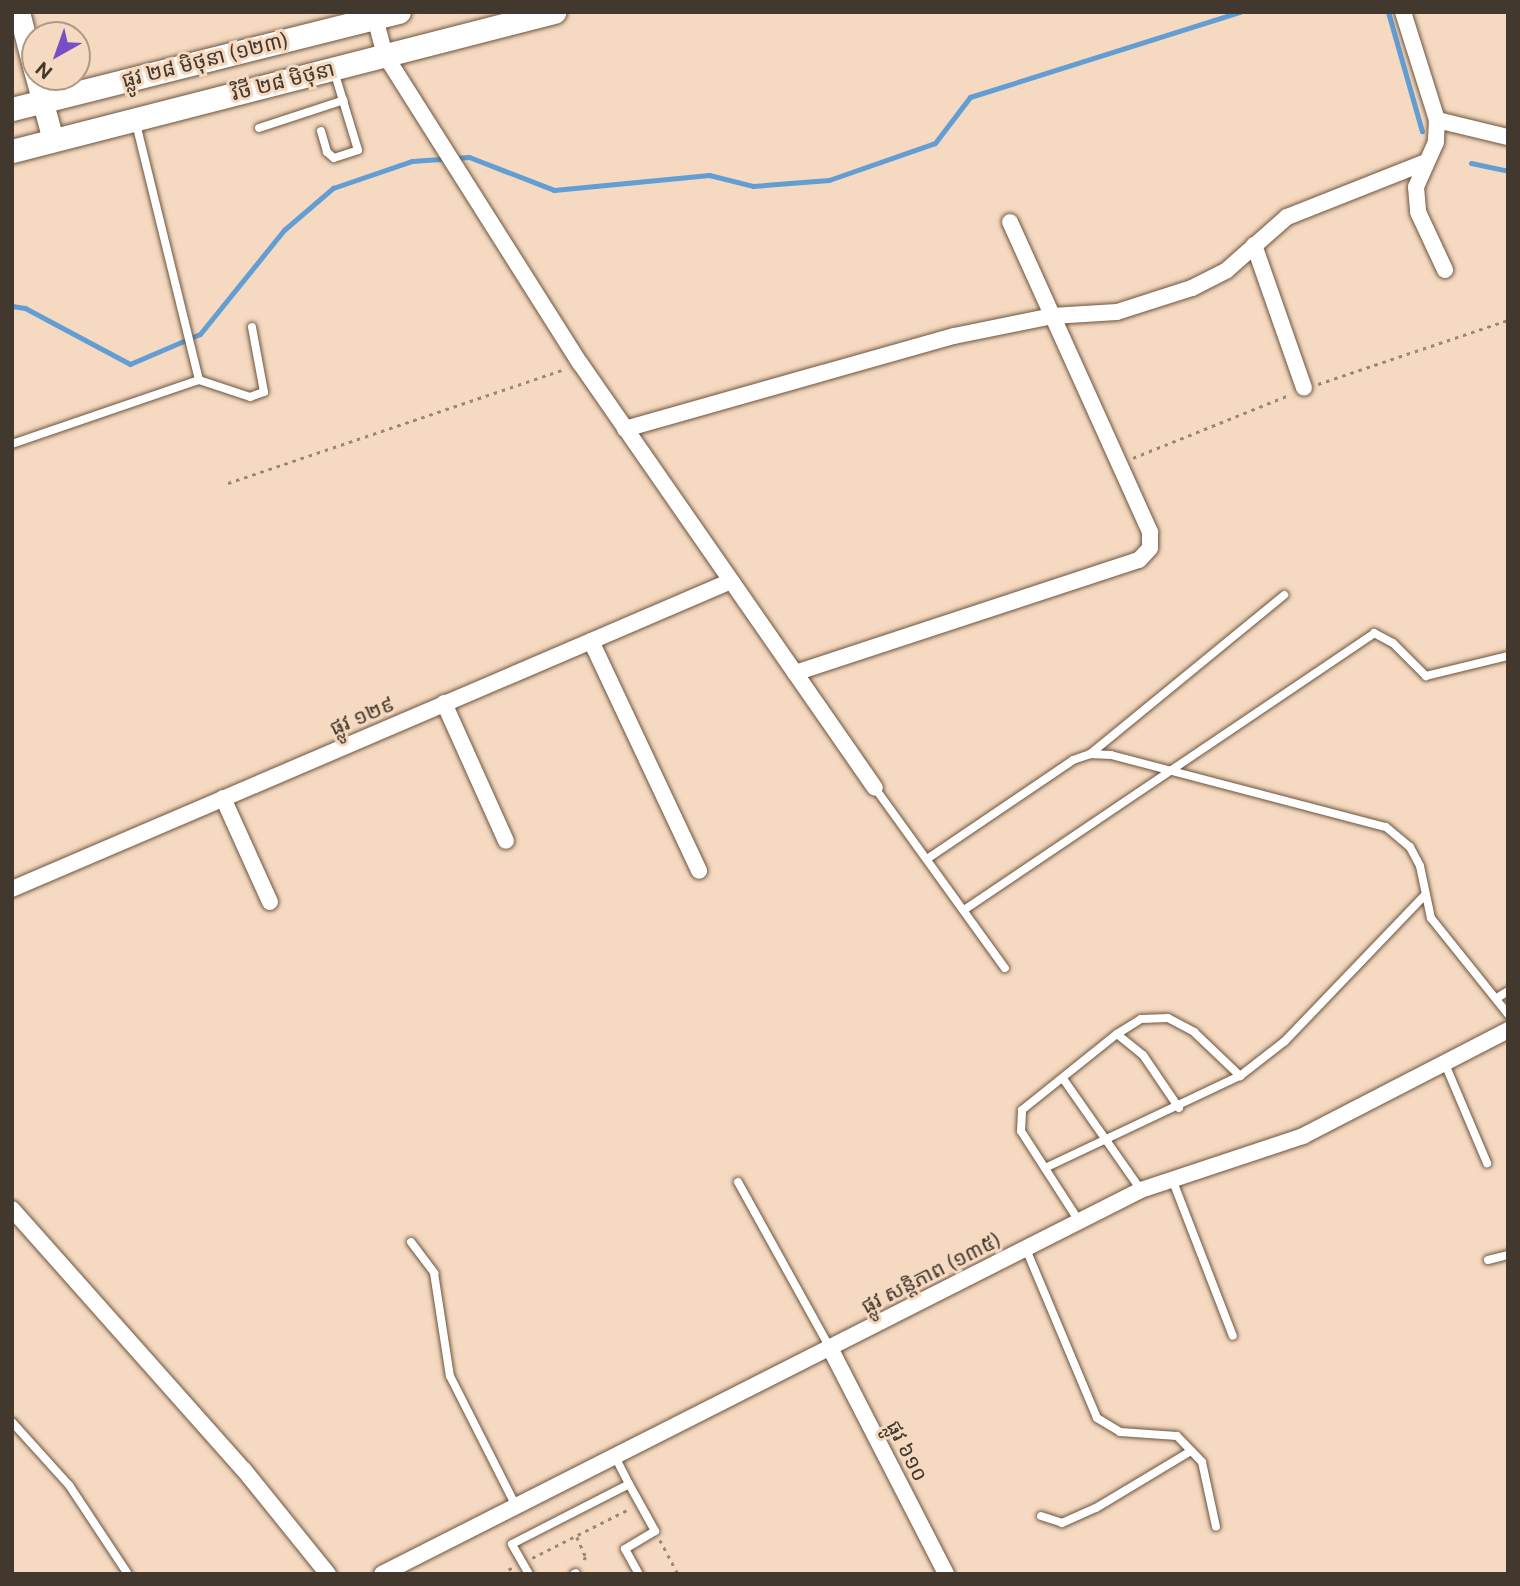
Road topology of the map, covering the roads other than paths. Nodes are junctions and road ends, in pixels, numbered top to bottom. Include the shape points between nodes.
1 (399, 12) edge
2 (554, 12) edge
3 (1403, 12) edge
4 (375, 18) junction
5 (385, 55) junction
6 (333, 68) junction
7 (39, 91) edge
8 (344, 100) junction
9 (42, 101) junction
10 (12, 109) edge
11 (135, 119) junction
12 (1437, 120) junction
13 (259, 128) dead end
14 (321, 131) dead end
15 (1508, 137) edge
16 (53, 139) junction
17 (12, 151) edge
18 (1426, 162) junction
19 (1010, 222) dead end
20 (1254, 245) junction
21 (1445, 270) dead end
22 (1052, 316) junction
23 (252, 327) dead end
24 (199, 380) junction
25 (1304, 388) dead end
26 (625, 429) junction
27 (12, 444) edge
28 (729, 582) junction
29 (1284, 595) dead end
30 (591, 641) junction
31 (1508, 656) edge
32 (795, 673) junction
33 (444, 703) junction
34 (1090, 754) junction
35 (1167, 771) junction
36 (875, 788) joint
37 (223, 798) junction
38 (506, 841) dead end
39 (927, 859) junction
40 (699, 872) dead end
41 (12, 889) edge
42 (1425, 895) junction
43 (270, 902) dead end
44 (964, 910) junction
45 (1005, 968) dead end
46 (1508, 991) edge
47 (1497, 998) junction
48 (1508, 1014) edge
49 (1508, 1030) edge
50 (1117, 1034) junction
51 (1445, 1064) junction
52 (1240, 1076) junction
53 (1064, 1080) junction
54 (1179, 1108) junction
55 (1109, 1142) junction
56 (1487, 1163) dead end
57 (1045, 1168) junction
58 (1172, 1179) junction
59 (738, 1182) dead end
60 (1141, 1190) junction
61 (12, 1209) edge
62 (1079, 1222) junction
63 (411, 1242) dead end
64 (1026, 1249) junction
65 (1508, 1255) edge
66 (1488, 1260) dead end
67 (1233, 1336) dead end
68 (830, 1348) junction
69 (12, 1422) edge
70 (1191, 1451) junction
71 (614, 1454) junction
72 (629, 1484) junction
73 (515, 1504) junction
74 (1041, 1516) dead end
75 (1216, 1527) dead end
76 (128, 1574) edge
77 (328, 1574) edge
78 (382, 1574) edge
79 (528, 1574) edge
80 (639, 1574) edge
81 (946, 1574) edge

1 - 4 main road, ផ្លូវ ២៨ មិថុនា (១២៣)
2 - 5 main road, វិថី ២៨ មិថុនា
3 - 12 street
4 - 5 street
4 - 9 main road, ផ្លូវ ២៨ មិថុនា (១២៣)
5 - 6 main road, វិថី ២៨ មិថុនា
5 - 26 street
6 - 8 lane
6 - 11 main road, វិថី ២៨ មិថុនា
7 - 9 street
8 - 13 lane
8 - 14 lane via 358,150 334,158 327,152
9 - 10 main road, ផ្លូវ ២៨ មិថុនា (១២៣)
9 - 16 street
11 - 16 main road, វិថី ២៨ មិថុនា
11 - 24 lane
12 - 15 street
12 - 18 street via 1436,142
16 - 17 main road, វិថី ២៨ មិថុនា
18 - 20 street via 1287,217
18 - 21 street via 1416,187 1418,212
19 - 22 street
20 - 22 street via 1227,270 1192,288 1117,312
20 - 25 street
22 - 26 street via 954,336
22 - 32 street via 1150,532 1146,555
23 - 24 lane via 264,391 250,397
24 - 27 lane
26 - 28 street
28 - 30 street, ផ្លូវ ១២៩
28 - 32 street
29 - 34 lane
30 - 33 street, ផ្លូវ ១២៩
30 - 40 street
31 - 35 lane via 1426,676 1394,643 1374,633
32 - 36 street
33 - 37 street, ផ្លូវ ១២៩
33 - 38 street
34 - 35 lane via 1111,755
34 - 39 lane via 1073,760
35 - 42 lane via 1386,827 1410,848 1420,866
35 - 44 lane
36 - 39 lane
37 - 41 street, ផ្លូវ ១២៩
37 - 43 street
39 - 44 lane
42 - 47 lane via 1431,918
42 - 52 lane via 1285,1041
44 - 45 lane
46 - 47 lane
47 - 48 lane
49 - 51 street, ផ្លូវ សន្តិភាព (១៣៥)
50 - 52 lane via 1141,1019 1168,1018 1194,1032
50 - 53 lane
50 - 54 lane via 1143,1055
51 - 56 lane
51 - 58 street, ផ្លូវ សន្តិភាព (១៣៥) via 1303,1136
52 - 54 lane
53 - 55 lane
53 - 57 lane via 1022,1110 1018,1121
54 - 55 lane
55 - 57 lane
55 - 60 lane
57 - 62 lane
58 - 60 street, ផ្លូវ សន្តិភាព (១៣៥)
58 - 67 lane
59 - 68 lane
60 - 62 street, ផ្លូវ សន្តិភាព (១៣៥)
61 - 77 street via 244,1469
62 - 64 street, ផ្លូវ សន្តិភាព (១៣៥)
63 - 73 lane via 434,1273 450,1376
64 - 68 street, ផ្លូវ សន្តិភាព (១៣៥)
64 - 70 lane via 1097,1418 1120,1432 1177,1436
65 - 66 lane
68 - 71 street, ផ្លូវ សន្តិភាព (១៣៥)
68 - 81 street, ផ្លូវ ៦១០
69 - 76 lane via 69,1485
70 - 74 lane via 1062,1523
70 - 75 lane via 1202,1462
71 - 72 lane
71 - 73 street, ផ្លូវ សន្តិភាព (១៣៥)
72 - 79 lane via 512,1544
72 - 80 lane via 655,1531 625,1549
73 - 78 street, ផ្លូវ សន្តិភាព (១៣៥)

